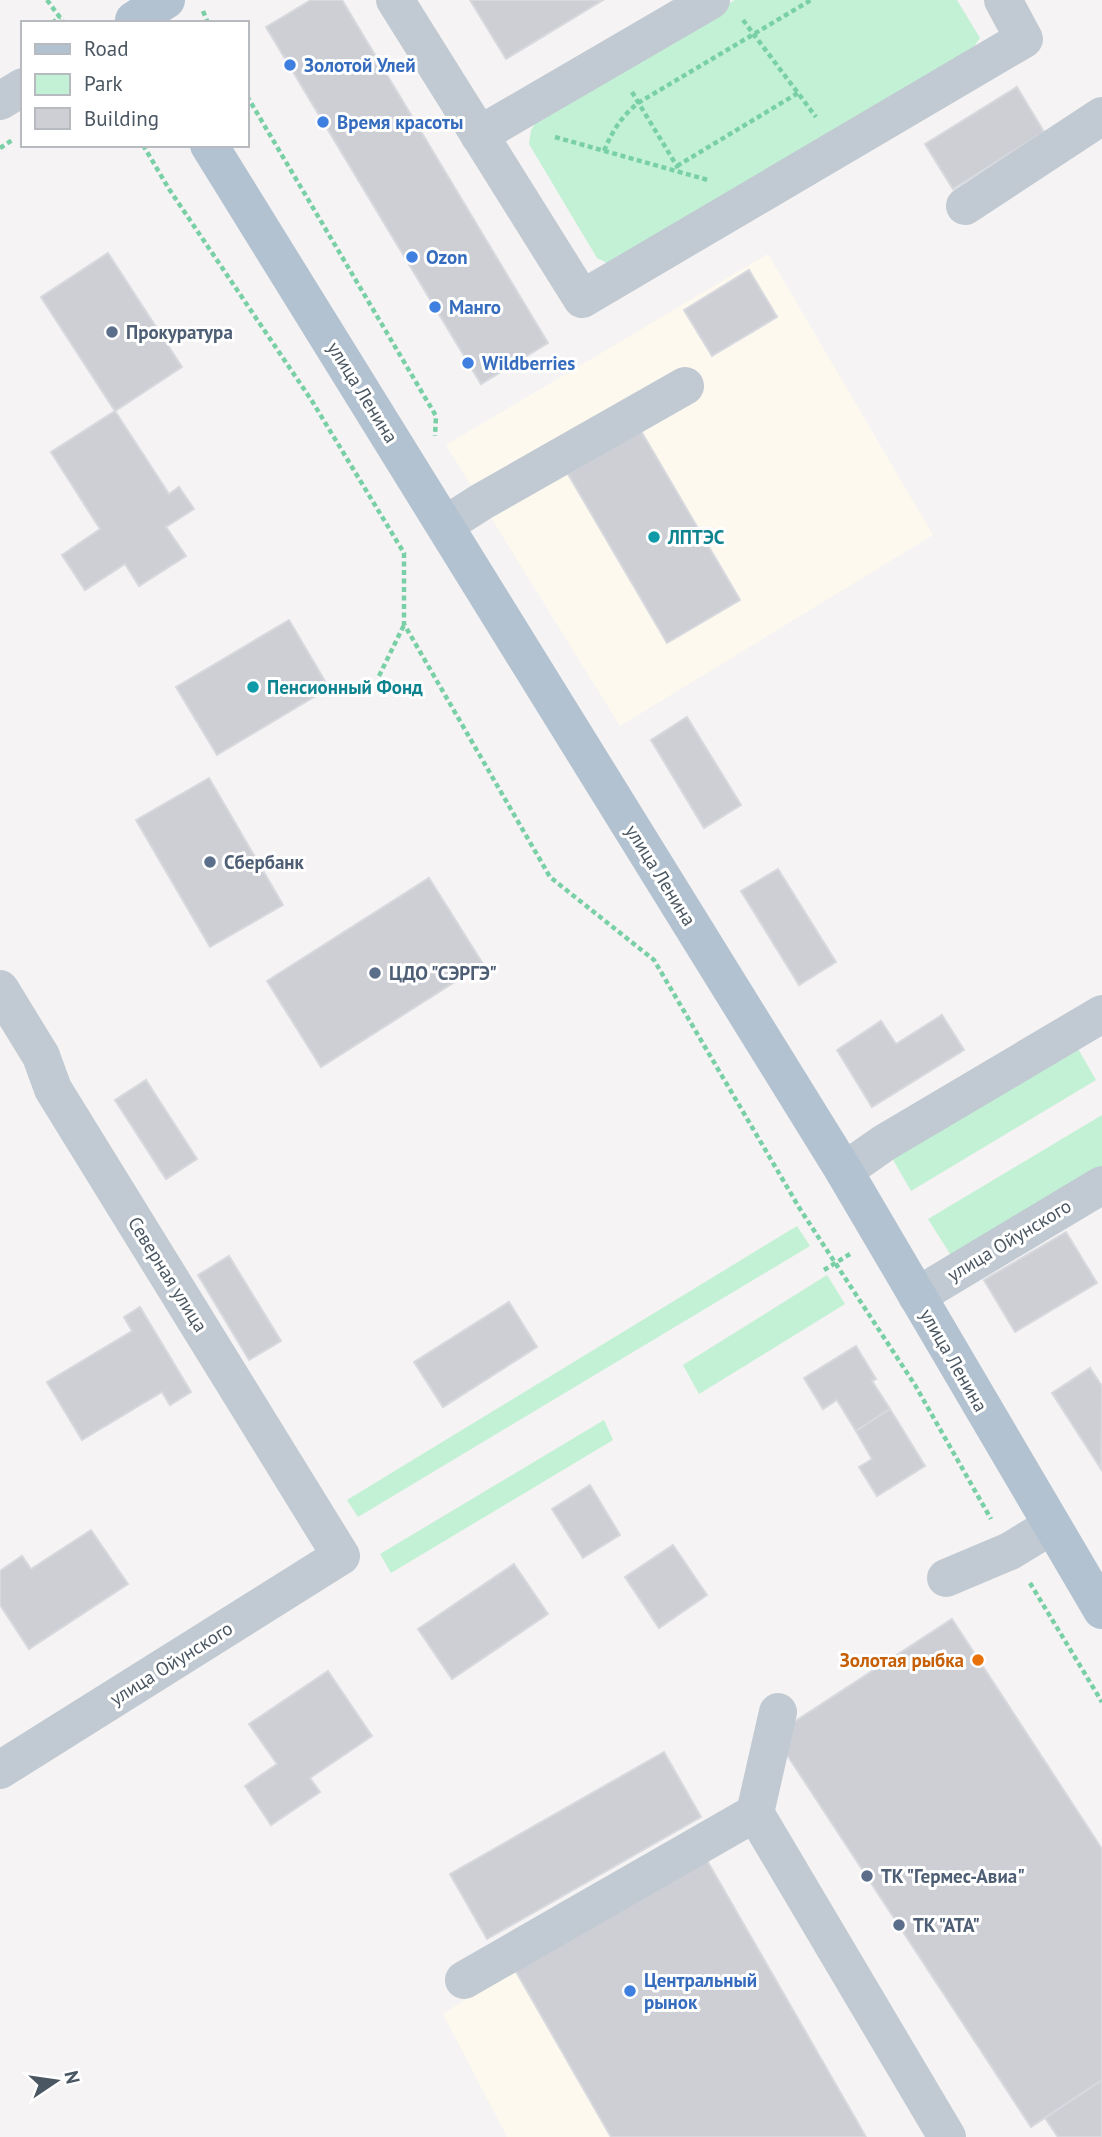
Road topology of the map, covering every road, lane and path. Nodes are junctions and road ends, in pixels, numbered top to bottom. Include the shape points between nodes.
1 (47, 0) edge
2 (166, 0) edge
3 (395, 0) edge
4 (811, 0) edge
5 (1003, 0) edge
6 (724, 7) edge
7 (130, 16) edge
8 (60, 17) junction
9 (55, 21) edge
10 (63, 21) edge
11 (754, 34) junction
12 (612, 57) junction
13 (21, 88) edge
14 (798, 93) junction
15 (0, 101) edge
16 (638, 103) junction
17 (1102, 116) edge
18 (493, 127) junction
19 (21, 135) edge
20 (144, 147) edge
21 (210, 147) edge
22 (0, 148) edge
23 (838, 148) junction
24 (604, 151) junction
25 (677, 166) junction
26 (680, 172) junction
27 (753, 198) junction
28 (965, 206) dead end
29 (685, 386) dead end
30 (445, 525) junction
31 (404, 624) junction
32 (379, 676) dead end
33 (0, 989) edge
34 (1102, 1014) edge
35 (844, 1171) junction
36 (1102, 1185) edge
37 (917, 1296) junction
38 (1051, 1526) junction
39 (1010, 1551) junction
40 (341, 1556) joint
41 (946, 1578) dead end
42 (1102, 1610) edge
43 (1102, 1702) edge
44 (778, 1712) dead end
45 (0, 1770) edge
46 (755, 1813) junction
47 (464, 1980) dead end
48 (947, 2137) edge

1 - 8 path
2 - 7 main road
3 - 18 street
4 - 11 path
5 - 23 street via 1024,39
6 - 11 path
6 - 12 street
8 - 9 path
8 - 10 path
11 - 14 path
11 - 16 path
12 - 16 path
12 - 18 street
13 - 15 street
14 - 23 path
14 - 25 path
16 - 24 path via 613,129
16 - 25 path
17 - 28 street
18 - 24 path via 531,130
18 - 27 street via 582,299
19 - 22 path
20 - 31 path via 312,401 404,553
21 - 30 main road, улица Ленина
23 - 27 street
24 - 26 path
25 - 26 path
26 - 27 path via 745,190
29 - 30 street
30 - 35 main road, улица Ленина
31 - 32 path
31 - 39 path via 550,877 654,960 800,1209 915,1385
33 - 40 street, Северная улица via 41,1056 53,1089
34 - 35 street
35 - 37 main road, улица Ленина
36 - 37 street, улица Ойунского
37 - 38 main road, улица Ленина
38 - 39 street
38 - 42 main road, улица Ленина
39 - 41 street
39 - 43 path
40 - 45 street, улица Ойунского
44 - 46 street
46 - 47 street
46 - 48 street

